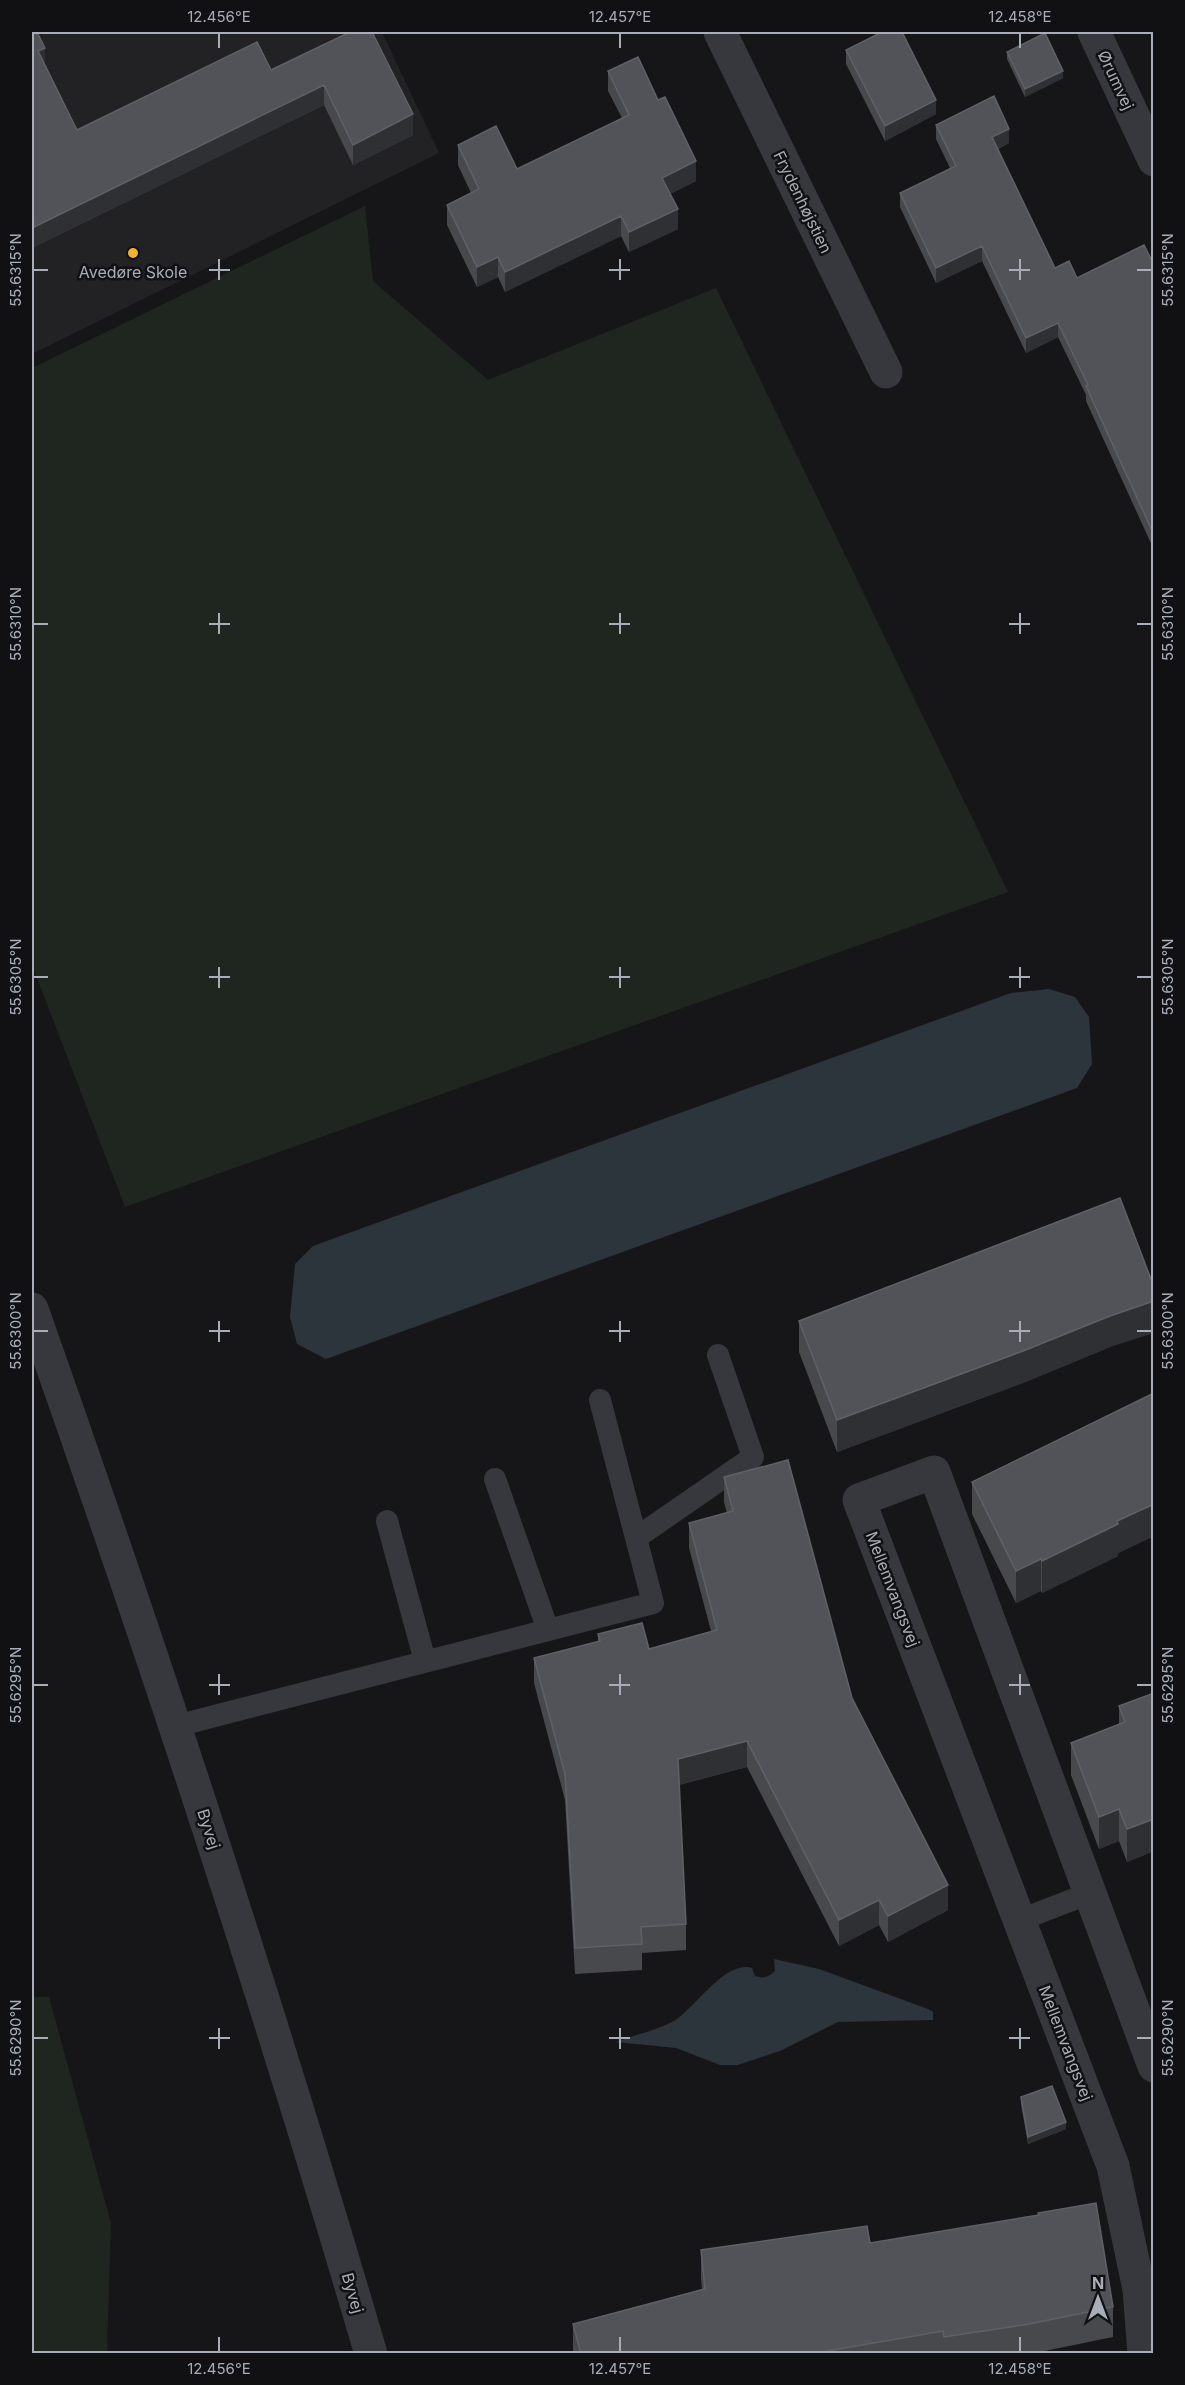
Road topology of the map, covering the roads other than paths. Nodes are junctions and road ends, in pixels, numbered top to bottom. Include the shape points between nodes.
1 (720, 32) edge
2 (1094, 32) edge
3 (1154, 160) edge
4 (886, 372) dead end
5 (32, 1309) edge
6 (718, 1355) dead end
7 (600, 1400) dead end
8 (495, 1479) dead end
9 (387, 1521) dead end
10 (636, 1538) junction
11 (548, 1630) junction
12 (425, 1661) junction
13 (177, 1726) junction
14 (1090, 1893) junction
15 (1020, 1920) junction
16 (1154, 2066) edge
17 (1147, 2346) edge
18 (371, 2354) edge

1 - 4 street, Frydenhøjstien
2 - 3 street, Ørumvej
5 - 13 street, Byvej
6 - 10 lane via 753,1457
7 - 10 lane
8 - 11 lane
9 - 12 lane
10 - 11 lane via 653,1603
11 - 12 lane
12 - 13 lane
13 - 18 street, Byvej
14 - 15 lane
14 - 15 street, Mellemvangsvej via 934,1472 859,1500
14 - 16 street, Mellemvangsvej
15 - 17 street, Mellemvangsvej via 1113,2166

